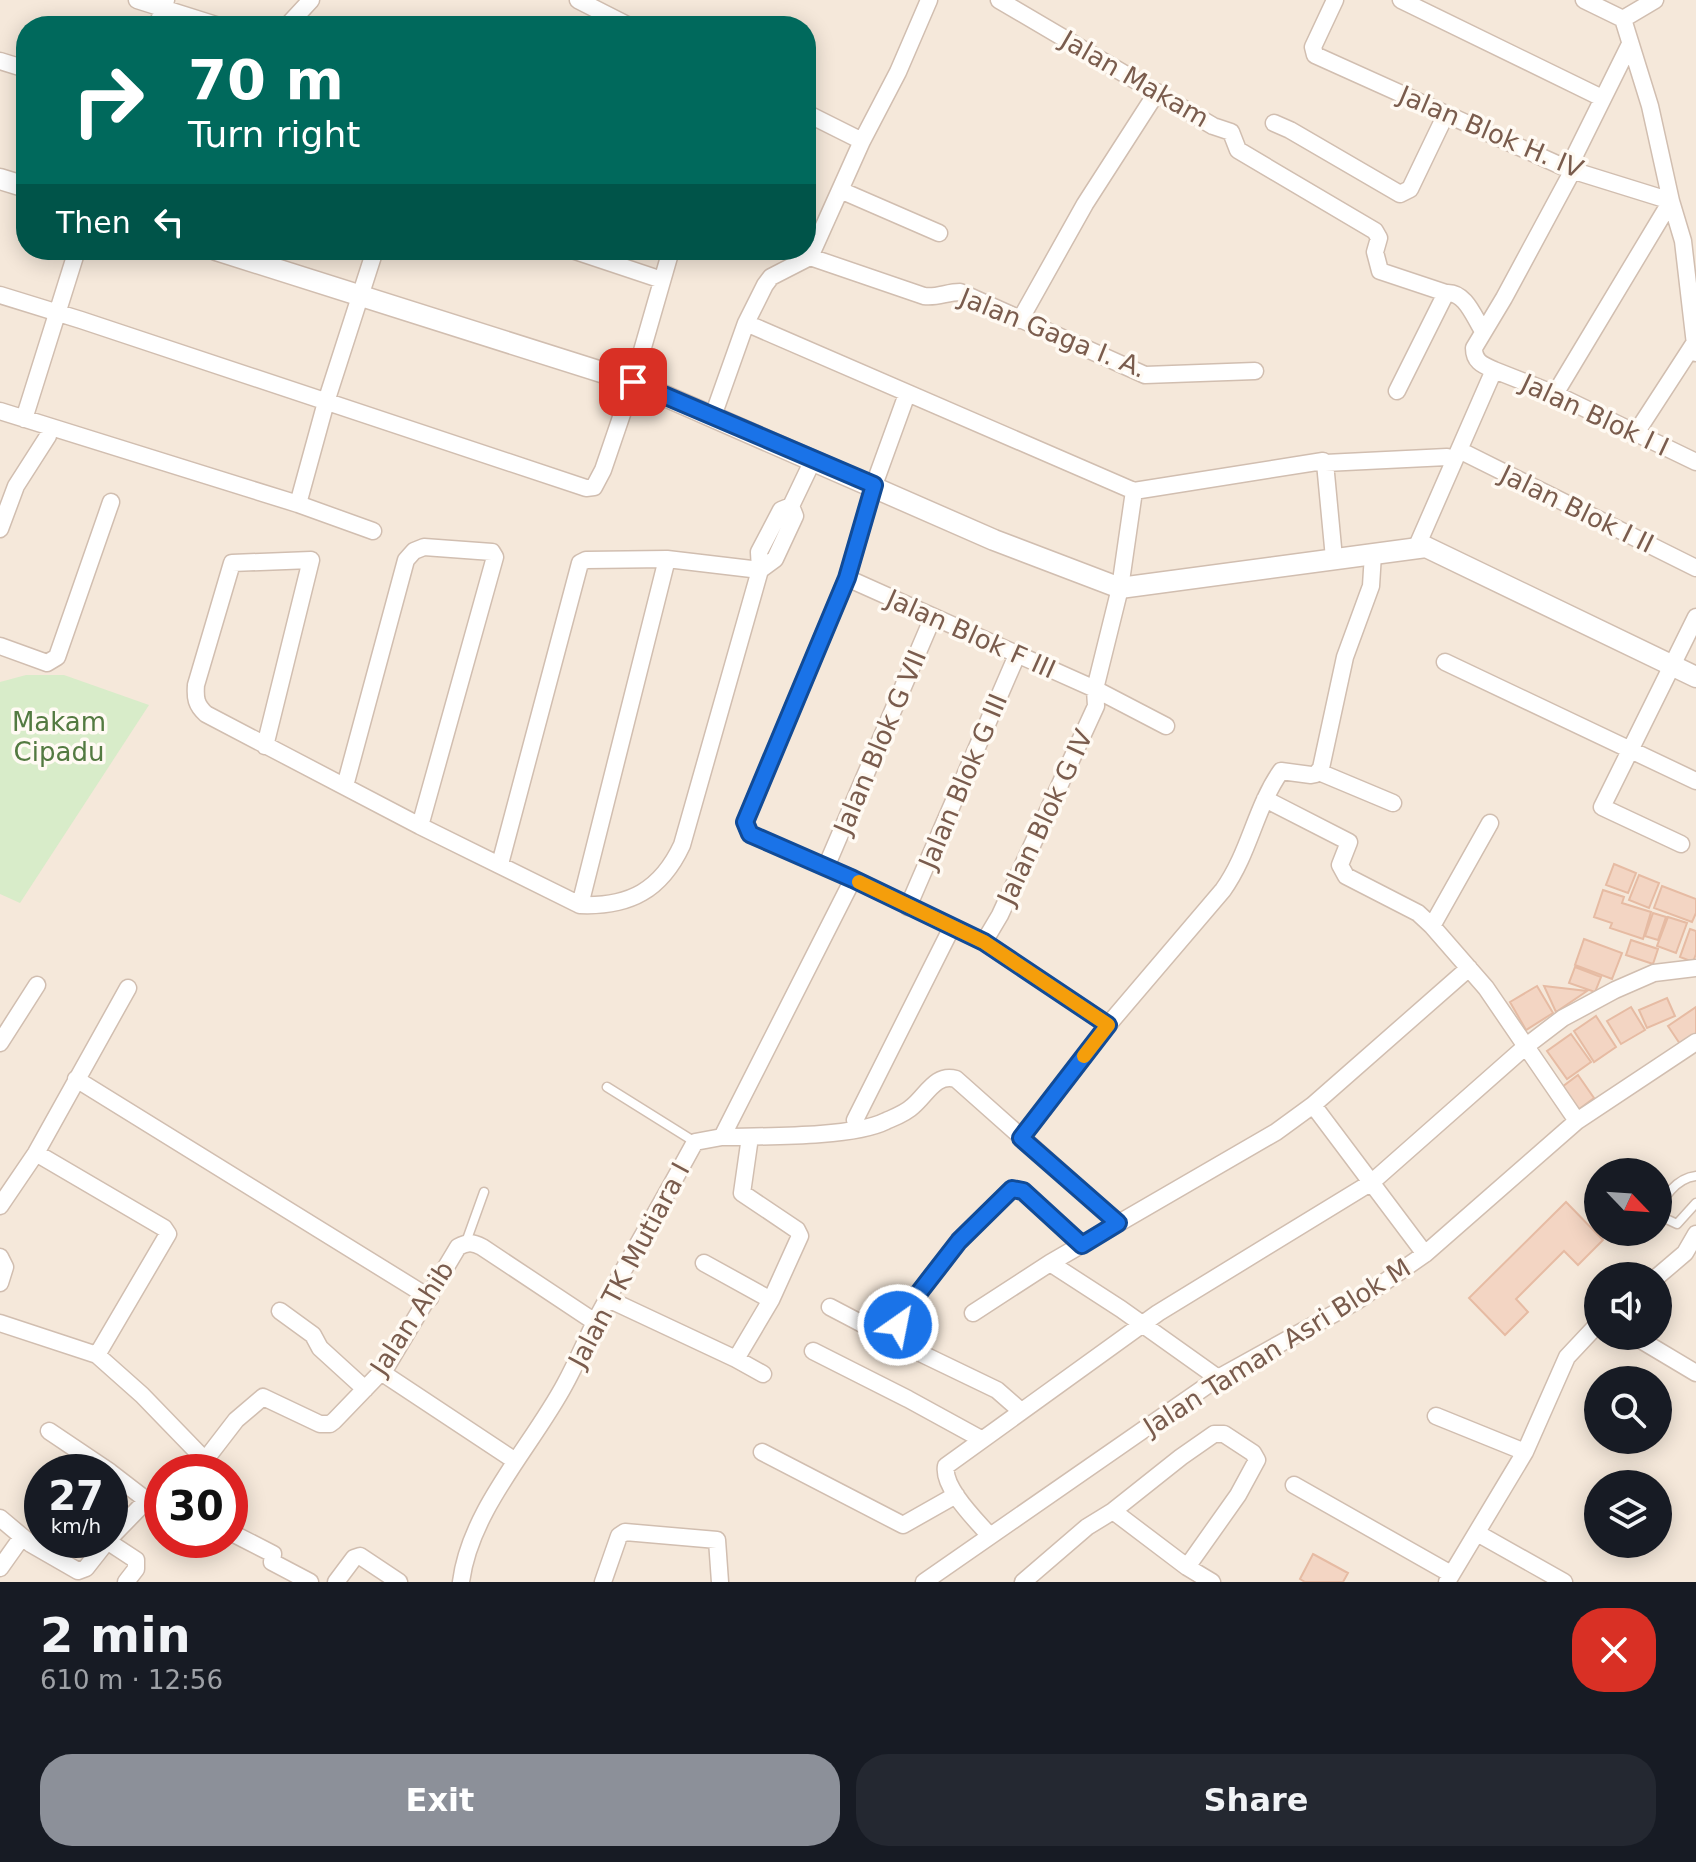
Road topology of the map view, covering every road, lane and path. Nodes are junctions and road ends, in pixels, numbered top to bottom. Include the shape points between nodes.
1 (137, 0) edge
2 (311, 0) edge
3 (578, 0) edge
4 (929, 0) edge
5 (999, 0) edge
6 (1335, 0) edge
7 (1401, 0) edge
8 (1584, 0) edge
9 (1655, 0) edge
10 (165, 4) edge
11 (194, 16) edge
12 (296, 16) edge
13 (609, 16) edge
14 (1624, 18) junction
15 (1630, 44) junction
16 (1157, 92) junction
17 (1602, 98) junction
18 (1446, 114) junction
19 (816, 118) edge
20 (1274, 123) dead end
21 (862, 141) junction
22 (1571, 169) junction
23 (840, 190) junction
24 (1671, 201) junction
25 (939, 233) dead end
26 (816, 244) edge
27 (816, 259) edge
28 (74, 260) edge
29 (246, 260) edge
30 (372, 260) edge
31 (602, 260) edge
32 (668, 260) edge
33 (804, 260) edge
34 (662, 280) junction
35 (1446, 293) junction
36 (0, 295) edge
37 (360, 298) junction
38 (58, 312) junction
39 (1020, 320) junction
40 (746, 323) junction
41 (1483, 331) junction
42 (1695, 342) edge
43 (1696, 353) edge
44 (1494, 370) junction
45 (1255, 371) dead end
46 (633, 382) junction
47 (1397, 391) dead end
48 (907, 394) junction
49 (1555, 394) junction
50 (326, 402) junction
51 (0, 411) edge
52 (713, 416) junction
53 (24, 419) junction
54 (1636, 433) junction
55 (48, 436) dead end
56 (1457, 455) junction
57 (813, 460) junction
58 (1322, 461) junction
59 (1696, 462) edge
60 (867, 483) junction
61 (1134, 491) junction
62 (111, 502) dead end
63 (298, 504) junction
64 (0, 529) edge
65 (373, 531) dead end
66 (1417, 546) junction
67 (1373, 554) junction
68 (1334, 558) junction
69 (667, 559) junction
70 (1696, 568) edge
71 (760, 570) junction
72 (847, 578) junction
73 (1118, 596) junction
74 (933, 617) junction
75 (1696, 617) edge
76 (0, 646) edge
77 (1017, 655) junction
78 (1445, 662) dead end
79 (1673, 665) junction
80 (1696, 677) edge
81 (1095, 689) junction
82 (1166, 726) dead end
83 (265, 746) junction
84 (1631, 749) junction
85 (1319, 772) junction
86 (1696, 781) edge
87 (345, 786) junction
88 (1265, 799) junction
89 (1393, 803) dead end
90 (1490, 823) dead end
91 (420, 826) junction
92 (1681, 844) dead end
93 (500, 864) junction
94 (826, 867) junction
95 (853, 879) junction
96 (580, 905) junction
97 (908, 907) junction
98 (1432, 926) junction
99 (952, 927) junction
100 (984, 942) junction
101 (1469, 968) junction
102 (1696, 968) edge
103 (37, 985) dead end
104 (128, 988) dead end
105 (1108, 1025) junction
106 (1696, 1042) edge
107 (0, 1043) edge
108 (1525, 1047) junction
109 (76, 1079) junction
110 (607, 1087) dead end
111 (1313, 1105) junction
112 (855, 1120) dead end
113 (1577, 1121) junction
114 (722, 1137) junction
115 (750, 1137) junction
116 (1021, 1138) junction
117 (695, 1142) junction
118 (36, 1153) junction
119 (1696, 1176) edge
120 (1372, 1182) junction
121 (484, 1192) dead end
122 (1696, 1203) edge
123 (0, 1206) edge
124 (1118, 1223) junction
125 (1696, 1234) edge
126 (466, 1243) junction
127 (1082, 1245) junction
128 (1425, 1254) junction
129 (0, 1257) edge
130 (704, 1263) dead end
131 (1050, 1263) junction
132 (1672, 1264) edge
133 (0, 1283) edge
134 (430, 1298) junction
135 (608, 1299) junction
136 (771, 1300) junction
137 (830, 1307) dead end
138 (280, 1311) dead end
139 (973, 1313) dead end
140 (595, 1322) junction
141 (0, 1323) edge
142 (1143, 1324) junction
143 (1584, 1338) edge
144 (891, 1339) junction
145 (1657, 1350) edge
146 (813, 1351) dead end
147 (97, 1355) junction
148 (736, 1359) junction
149 (381, 1372) junction
150 (1696, 1373) edge
151 (763, 1374) dead end
152 (1218, 1378) junction
153 (365, 1389) junction
154 (1021, 1411) junction
155 (1436, 1416) dead end
156 (49, 1431) dead end
157 (981, 1439) junction
158 (762, 1452) dead end
159 (1525, 1452) junction
160 (83, 1454) edge
161 (190, 1454) edge
162 (209, 1454) edge
163 (514, 1460) junction
164 (1294, 1485) dead end
165 (128, 1486) edge
166 (956, 1495) junction
167 (144, 1498) edge
168 (144, 1503) edge
169 (1113, 1511) junction
170 (0, 1518) edge
171 (128, 1519) edge
172 (1477, 1533) junction
173 (989, 1535) junction
174 (22, 1537) joint
175 (248, 1541) edge
176 (128, 1554) edge
177 (55, 1558) edge
178 (94, 1558) edge
179 (1187, 1567) junction
180 (0, 1568) edge
181 (1449, 1578) edge
182 (126, 1582) edge
183 (310, 1582) edge
184 (336, 1582) edge
185 (399, 1582) edge
186 (461, 1582) edge
187 (603, 1582) edge
188 (720, 1582) edge
189 (924, 1582) edge
190 (1023, 1582) edge
191 (1212, 1582) edge
192 (1564, 1582) edge

1 - 10 street
2 - 12 street
3 - 13 street
4 - 21 street
5 - 16 street, Jalan Makam
6 - 18 street, Jalan Blok H. IV via 1313,47 1315,55
7 - 17 street
8 - 14 street
9 - 14 street
10 - 11 street
14 - 15 street
15 - 17 street
15 - 24 street
16 - 35 street, Jalan Makam via 1231,132 1238,150 1375,231 1380,271
16 - 39 street via 1085,204
17 - 22 street
18 - 20 street via 1410,189 1400,194
18 - 22 street, Jalan Blok H. IV
19 - 21 street
21 - 23 street
22 - 24 street, Jalan Blok H. IV
22 - 41 street
23 - 25 street
23 - 26 street
24 - 42 street via 1683,241
24 - 49 street
27 - 39 street, Jalan Gaga I. A. via 924,296 960,292
28 - 38 street
29 - 37 street
30 - 37 street
31 - 34 street
32 - 34 street
33 - 40 street via 771,277
34 - 46 street
35 - 41 street via 1461,298
35 - 47 street
36 - 38 street
37 - 46 street
37 - 50 street
38 - 50 street
38 - 53 street
39 - 45 street, Jalan Gaga I. A. via 1145,375
40 - 48 street
40 - 52 street
41 - 44 street via 1474,355
42 - 43 street
42 - 54 street
44 - 49 street, Jalan Blok I I
44 - 56 street
46 - 50 street via 603,470 594,487 586,488
46 - 52 street
48 - 60 street
48 - 61 street
49 - 54 street, Jalan Blok I I
50 - 63 street
51 - 53 street
52 - 57 street
53 - 63 street
54 - 59 street, Jalan Blok I I
55 - 64 street via 16,486
56 - 58 street
56 - 66 street
56 - 70 street, Jalan Blok I II
57 - 60 street
57 - 71 street via 791,506 795,516 775,559
58 - 61 street
58 - 68 street
60 - 72 street
60 - 73 street
61 - 73 street, Jalan Blok G IV
62 - 76 street via 57,657 47,663
63 - 65 street
66 - 67 street
66 - 79 street
67 - 68 street
67 - 85 street via 1371,586 1345,657
68 - 73 street
69 - 71 street
69 - 93 street via 580,563
69 - 96 street
71 - 96 street via 674,862 632,899
72 - 74 street, Jalan Blok F III
72 - 94 street via 745,822 750,834
73 - 81 street, Jalan Blok G IV
74 - 77 street, Jalan Blok F III
74 - 94 street, Jalan Blok G VII
75 - 79 street
77 - 81 street, Jalan Blok F III
77 - 97 street, Jalan Blok G III
78 - 84 street
79 - 80 street
79 - 84 street
81 - 82 street, Jalan Blok F III
81 - 100 street, Jalan Blok G IV via 1096,706
83 - 83 street via 311,566 304,558 232,563 196,685 195,697 206,714
83 - 87 street
84 - 86 street
84 - 92 street via 1602,807
85 - 88 street via 1281,771
85 - 89 street
87 - 91 street
87 - 91 street via 406,560 424,547 492,552 495,557
88 - 98 street via 1349,842 1340,865 1346,876 1418,913
88 - 105 street via 1239,868
90 - 98 street
91 - 93 street
93 - 96 street
94 - 95 street
95 - 97 street
95 - 114 street
97 - 99 street
98 - 101 street
99 - 100 street
99 - 112 street
100 - 105 street
101 - 108 street
101 - 111 street
102 - 108 street via 1654,973 1615,990 1563,1018
103 - 107 street
104 - 109 street
105 - 116 street
106 - 113 street, Jalan Taman Asri Blok M
108 - 113 street
108 - 120 street
109 - 118 street
109 - 134 street
110 - 117 lane
111 - 120 street
111 - 124 street
113 - 128 street, Jalan Taman Asri Blok M
114 - 115 street, Jalan TK Mutiara I
114 - 117 street, Jalan TK Mutiara I
115 - 116 street, Jalan TK Mutiara I via 882,1124 911,1108 940,1079 950,1077
115 - 136 street via 742,1193 800,1236
116 - 124 street
117 - 135 street, Jalan TK Mutiara I
118 - 123 street
118 - 147 street via 168,1234
119 - 122 lane via 1683,1179 1668,1194 1660,1216 1677,1224
120 - 128 street
120 - 142 street
121 - 126 lane
124 - 127 street
125 - 132 street
126 - 134 street, Jalan Ahib via 458,1247
126 - 140 street, Jalan Ahib via 482,1247
127 - 131 street
127 - 144 street via 1023,1191 1012,1189 911,1297
128 - 152 street, Jalan Taman Asri Blok M via 1357,1301
129 - 133 street via 5,1267
130 - 136 street
131 - 139 street
131 - 142 street
134 - 149 street, Jalan Ahib
135 - 140 street, Jalan TK Mutiara I
135 - 148 street
136 - 148 street
137 - 144 street
138 - 153 street via 313,1335
140 - 163 street, Jalan TK Mutiara I via 565,1385
141 - 147 street
142 - 152 street
142 - 154 street
143 - 159 street via 1567,1357
144 - 154 street via 997,1390
145 - 150 street
146 - 157 street
147 - 161 street via 142,1395
148 - 151 street
149 - 153 street, Jalan Ahib
149 - 163 street
152 - 173 street, Jalan Taman Asri Blok M
153 - 162 street, Jalan Ahib via 326,1425 270,1399 258,1399
154 - 157 street
155 - 159 street
156 - 160 street
157 - 166 street via 946,1466
158 - 166 street via 903,1525
159 - 172 street
163 - 186 street, Jalan TK Mutiara I via 476,1531
164 - 181 street
165 - 167 street
166 - 173 street
168 - 171 street
169 - 179 street
169 - 179 street via 1220,1433 1253,1453 1257,1460 1238,1495
169 - 190 street
170 - 174 street
172 - 181 street
172 - 192 street
173 - 189 street, Jalan Taman Asri Blok M
174 - 180 street
175 - 183 street via 273,1554 272,1562
176 - 182 street via 136,1560 136,1569
177 - 178 street via 78,1571
179 - 191 street
184 - 185 street via 360,1556
187 - 188 street via 625,1532 717,1540

